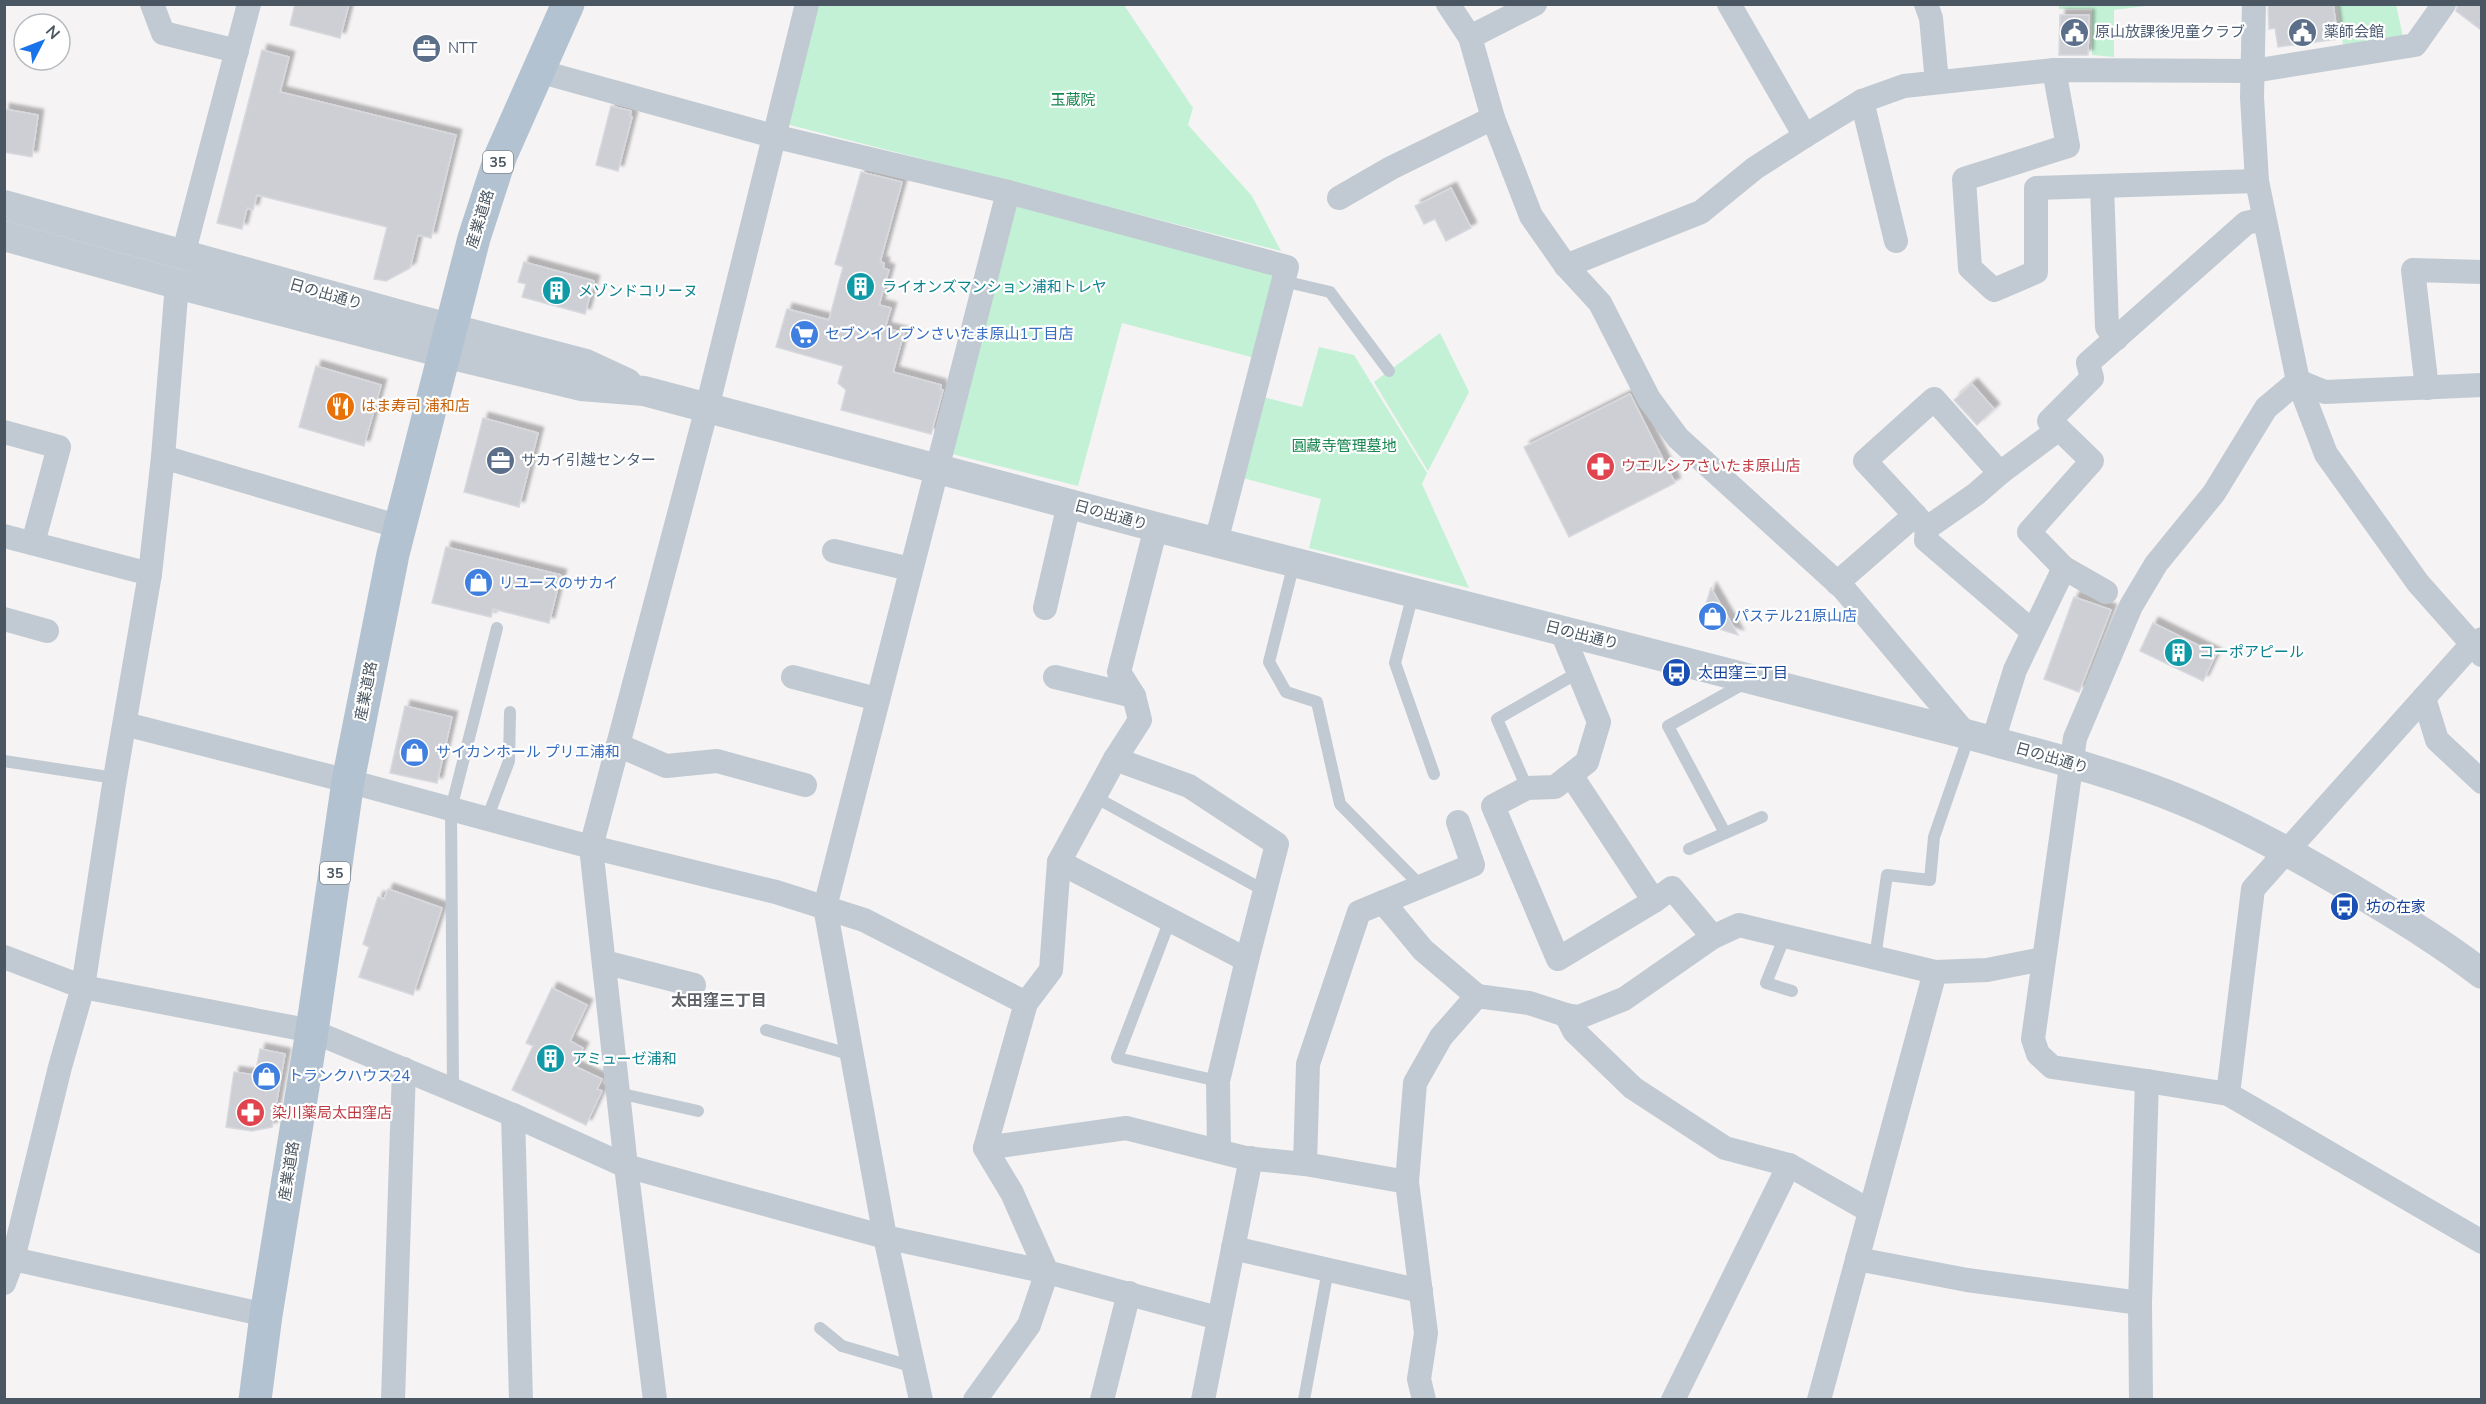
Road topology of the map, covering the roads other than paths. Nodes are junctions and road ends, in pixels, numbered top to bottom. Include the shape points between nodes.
1 (152, 4) edge
2 (249, 4) edge
3 (568, 4) edge
4 (807, 4) edge
5 (1448, 4) edge
6 (1535, 4) edge
7 (1729, 4) edge
8 (1926, 4) edge
9 (2254, 4) edge
10 (2444, 4) edge
11 (1470, 37) junction
12 (237, 51) junction
13 (2054, 70) junction
14 (538, 71) junction
15 (2253, 71) junction
16 (1937, 82) junction
17 (1862, 101) junction
18 (1493, 117) junction
19 (773, 136) junction
20 (1805, 136) junction
21 (2257, 182) junction
22 (2102, 186) junction
23 (1008, 192) junction
24 (1339, 198) dead end
25 (4, 205) edge
26 (2264, 219) junction
27 (4, 236) edge
28 (1896, 241) dead end
29 (183, 255) junction
30 (1566, 266) junction
31 (2481, 272) edge
32 (1283, 281) junction
33 (177, 284) junction
34 (2116, 339) junction
35 (447, 340) junction
36 (1389, 370) dead end
37 (2298, 381) junction
38 (2481, 385) edge
39 (2427, 388) junction
40 (707, 408) junction
41 (2056, 430) junction
42 (4, 432) edge
43 (163, 457) junction
44 (936, 470) junction
45 (2000, 473) junction
46 (1069, 504) junction
47 (1921, 521) junction
48 (400, 527) junction
49 (1156, 527) junction
50 (5, 541) edge
51 (1216, 542) junction
52 (33, 543) junction
53 (834, 551) dead end
54 (1294, 561) junction
55 (2064, 568) junction
56 (910, 569) junction
57 (150, 574) junction
58 (1837, 583) junction
59 (2106, 592) dead end
60 (1414, 593) junction
61 (1045, 608) dead end
62 (4, 619) edge
63 (496, 628) dead end
64 (1561, 630) junction
65 (47, 631) dead end
66 (2033, 632) junction
67 (2479, 647) edge
68 (1579, 672) junction
69 (793, 677) dead end
70 (1055, 677) dead end
71 (1752, 679) junction
72 (1134, 696) junction
73 (2424, 698) junction
74 (877, 699) junction
75 (510, 712) dead end
76 (124, 724) junction
77 (1976, 736) junction
78 (618, 745) junction
79 (1116, 759) junction
80 (4, 761) edge
81 (2070, 762) junction
82 (1434, 774) dead end
83 (1571, 775) junction
84 (115, 778) junction
85 (348, 781) junction
86 (2481, 782) edge
87 (805, 785) dead end
88 (1527, 788) junction
89 (1095, 797) junction
90 (451, 809) junction
91 (1762, 817) dead end
92 (487, 819) junction
93 (1458, 822) dead end
94 (1725, 833) junction
95 (591, 847) junction
96 (1689, 849) dead end
97 (2286, 851) junction
98 (1059, 862) junction
99 (1421, 886) junction
100 (1265, 891) junction
101 (1654, 901) junction
102 (1383, 902) junction
103 (825, 907) junction
104 (1170, 921) junction
105 (1785, 936) junction
106 (1713, 937) junction
107 (4, 957) edge
108 (1875, 958) junction
109 (2043, 958) junction
110 (1247, 960) junction
111 (603, 962) junction
112 (1935, 972) junction
113 (2481, 974) edge
114 (694, 985) dead end
115 (83, 987) junction
116 (1792, 991) dead end
117 (1477, 996) junction
118 (1026, 1003) junction
119 (1566, 1015) junction
120 (766, 1030) dead end
121 (312, 1031) junction
122 (852, 1055) junction
123 (404, 1069) junction
124 (1218, 1081) junction
125 (2147, 1081) junction
126 (453, 1090) junction
127 (618, 1093) junction
128 (2228, 1094) junction
129 (698, 1111) dead end
130 (513, 1115) junction
131 (985, 1148) junction
132 (1219, 1150) junction
133 (1251, 1158) junction
134 (1305, 1164) junction
135 (1789, 1165) junction
136 (627, 1166) junction
137 (1407, 1182) junction
138 (1870, 1211) junction
139 (885, 1237) junction
140 (2481, 1242) edge
141 (1233, 1248) junction
142 (9, 1258) edge
143 (1857, 1259) junction
144 (1328, 1270) junction
145 (1047, 1272) junction
146 (4, 1283) edge
147 (1421, 1290) junction
148 (1129, 1293) junction
149 (2140, 1303) junction
150 (266, 1315) junction
151 (1218, 1318) junction
152 (820, 1328) dead end
153 (914, 1367) junction
154 (255, 1400) edge
155 (393, 1400) edge
156 (521, 1400) edge
157 (655, 1400) edge
158 (921, 1400) edge
159 (975, 1400) edge
160 (1102, 1400) edge
161 (1203, 1400) edge
162 (1304, 1400) edge
163 (1424, 1400) edge
164 (1673, 1400) edge
165 (1819, 1400) edge
166 (2141, 1400) edge

1 - 12 street via 163,33
2 - 12 street
3 - 14 main road, 産業道路 / 35
4 - 19 street
5 - 11 street
6 - 11 street
7 - 20 street
8 - 16 street
9 - 15 street
10 - 15 street via 2415,45
11 - 18 street
12 - 29 street
13 - 15 street
13 - 16 street
13 - 22 street via 2068,146 1964,179 1970,268 1994,290 2036,272 2036,188
14 - 19 street
14 - 35 main road, 産業道路 / 35 via 501,155
15 - 21 street
16 - 17 street via 1904,86
17 - 20 street
17 - 28 street
18 - 24 street
18 - 30 street via 1531,216
19 - 23 street
19 - 40 street
20 - 30 street via 1755,168 1701,212
21 - 22 street
21 - 26 street
22 - 34 street via 2107,327
23 - 32 street via 1287,267
23 - 44 street
25 - 29 street, 日の出通り
26 - 34 street via 2246,224
26 - 37 street
27 - 33 street, 日の出通り
29 - 35 street, 日の出通り
30 - 58 street via 1600,303 1649,399 1678,438
31 - 39 street via 2414,270
32 - 36 lane via 1330,292
32 - 51 street
33 - 35 street, 日の出通り
33 - 43 street
34 - 41 street via 2088,363 2092,378 2049,421
35 - 40 street, 日の出通り via 586,364 644,391
35 - 48 main road, 産業道路 / 35
37 - 39 street via 2325,392
37 - 67 street via 2326,454 2418,583
37 - 81 street via 2266,408 2214,493 2151,572 2131,606 2074,738
38 - 39 street
40 - 44 street, 日の出通り
40 - 78 street
41 - 45 street
41 - 55 street via 2060,429 2092,461 2029,532
42 - 52 street via 59,447
43 - 48 street
43 - 57 street
44 - 46 street, 日の出通り
44 - 56 street
45 - 47 street via 1976,494
45 - 47 street via 1934,399 1865,461
46 - 49 street, 日の出通り
46 - 61 street
47 - 58 street
47 - 66 street via 1926,540
48 - 85 main road, 産業道路 / 35
49 - 51 street, 日の出通り
49 - 72 street via 1119,672
50 - 52 street
51 - 54 street, 日の出通り
52 - 57 street
53 - 56 street
54 - 60 street, 日の出通り
54 - 99 lane via 1269,662 1286,692 1317,702 1341,804
55 - 59 street
55 - 66 street
56 - 74 street
57 - 76 street
58 - 77 street
60 - 64 street, 日の出通り
60 - 82 lane via 1395,663
62 - 65 street
63 - 90 lane
64 - 68 street
64 - 71 street, 日の出通り
66 - 77 street
67 - 73 street via 2464,652
68 - 83 street via 1599,722 1587,762
68 - 88 lane via 1497,719
69 - 74 street
70 - 72 street
71 - 77 street, 日の出通り
71 - 94 lane via 1668,726
72 - 79 street via 1140,720
73 - 86 street via 2437,740
73 - 97 street
74 - 103 street
75 - 92 lane via 509,761
76 - 84 street
76 - 85 street
77 - 81 street, 日の出通り
77 - 108 lane via 1934,837 1930,880 1887,875
78 - 87 street via 666,766 717,760
78 - 95 street
79 - 89 street
79 - 100 street via 1189,786 1277,844
80 - 84 lane
81 - 97 street, 日の出通り via 2183,801
81 - 109 street
83 - 88 street via 1555,787
83 - 101 street
84 - 115 street
85 - 90 street
85 - 121 main road, 産業道路 / 35
88 - 101 street via 1493,806 1558,958
89 - 98 street
89 - 100 lane
90 - 92 street
90 - 126 lane
91 - 94 lane
92 - 95 street
93 - 99 street via 1473,865
94 - 96 lane
95 - 103 street
95 - 111 street
97 - 113 street, 日の出通り via 2391,913
97 - 128 street via 2253,889
98 - 104 street
98 - 118 street via 1051,970
99 - 102 street
100 - 110 street
101 - 106 street via 1672,888
102 - 117 street via 1423,950
102 - 134 street via 1359,912 1308,1064
103 - 118 street via 864,921
103 - 122 street
104 - 110 street
104 - 124 lane via 1117,1058
105 - 106 street via 1739,925
105 - 108 street
105 - 116 lane via 1766,983
106 - 119 street via 1624,999 1579,1017
107 - 115 street
108 - 112 street
109 - 112 street via 1987,970
109 - 125 street via 2033,1039 2038,1054 2052,1067
110 - 124 street
111 - 114 street
111 - 127 street
112 - 138 street
115 - 121 street
115 - 142 street
117 - 119 street via 1530,1003
117 - 137 street via 1441,1037 1415,1083
118 - 131 street
119 - 135 street via 1574,1031 1642,1094 1725,1148
120 - 122 lane
121 - 123 street
121 - 150 main road, 産業道路 / 35
122 - 139 street
123 - 126 street
123 - 155 street
124 - 132 street
125 - 128 street
125 - 149 street
126 - 130 street
127 - 129 lane
127 - 136 street
128 - 140 street
130 - 136 street
130 - 156 street
131 - 132 street via 1126,1128
131 - 145 street via 1012,1193
132 - 133 street
133 - 134 street
133 - 141 street
134 - 137 street
135 - 138 street
135 - 164 street
136 - 139 street
136 - 157 street
137 - 147 street
138 - 143 street
139 - 145 street
139 - 153 street
141 - 144 street
141 - 151 street
142 - 146 street
142 - 150 street
143 - 149 street via 1967,1280
143 - 165 street
144 - 147 street
144 - 162 lane
145 - 148 street
145 - 159 street via 1029,1325
147 - 163 street via 1426,1333 1419,1379
148 - 151 street
148 - 160 street
149 - 166 street
150 - 154 main road, 産業道路 / 35
151 - 161 street
152 - 153 lane via 842,1346
153 - 158 street

